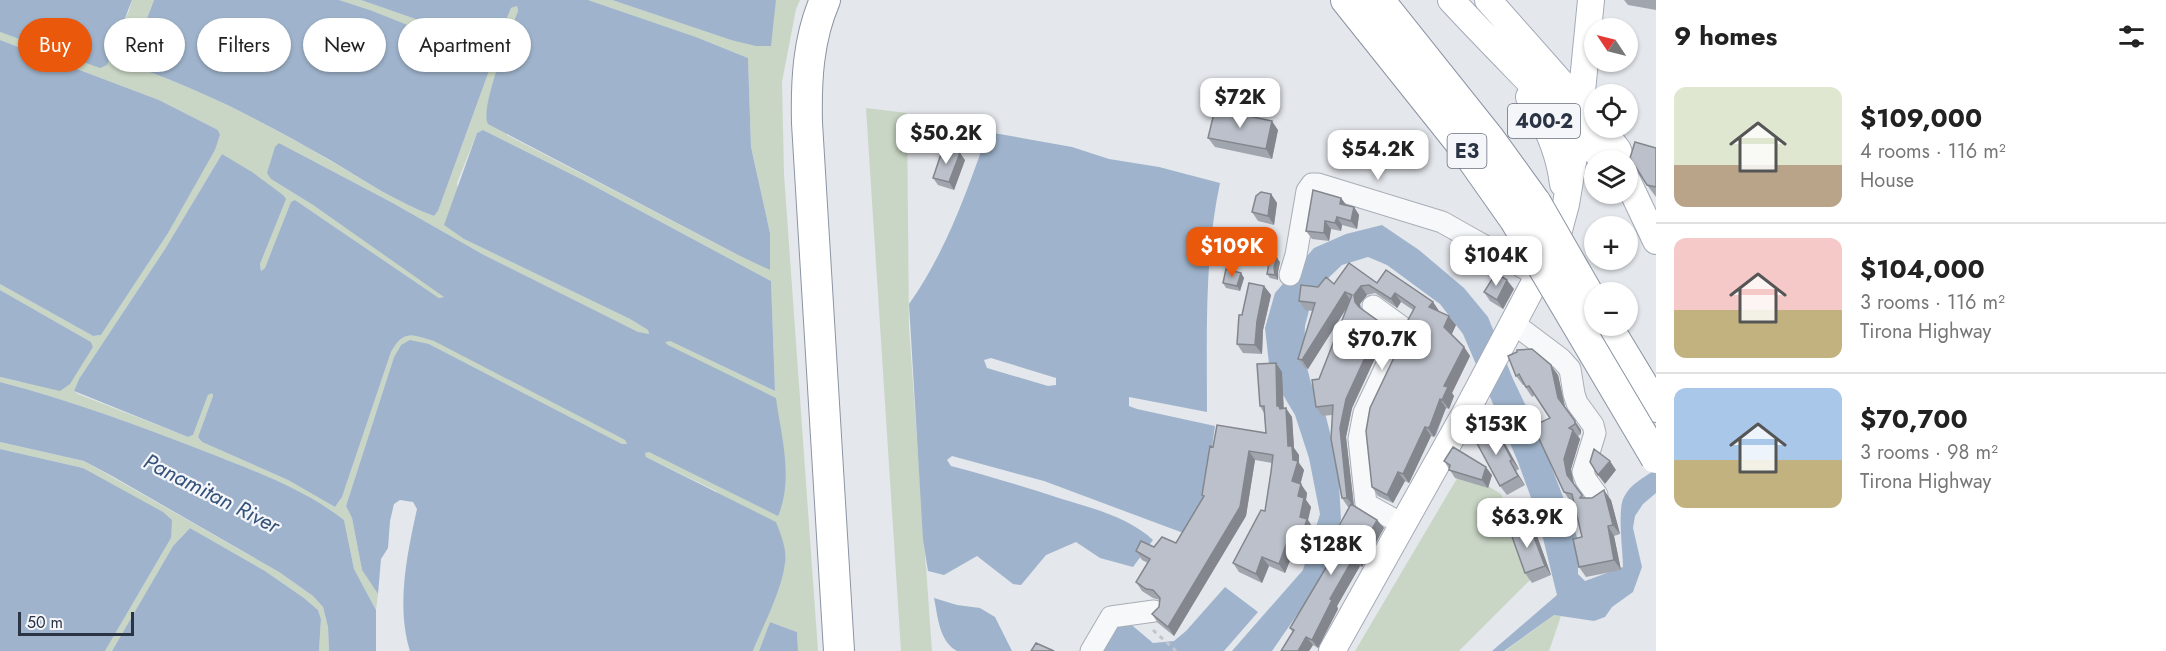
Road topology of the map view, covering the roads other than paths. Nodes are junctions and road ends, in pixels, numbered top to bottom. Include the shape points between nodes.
1 (825, 0) edge
2 (1346, 0) edge
3 (1379, 0) edge
4 (1451, 0) edge
5 (1488, 0) edge
6 (1591, 0) edge
7 (1496, 49) junction
8 (1427, 80) junction
9 (1590, 84) edge
10 (1584, 115) edge
11 (1584, 117) edge
12 (1584, 138) edge
13 (1606, 138) edge
14 (1618, 150) edge
15 (1638, 203) edge
16 (1566, 204) junction
17 (1525, 211) junction
18 (1656, 241) edge
19 (1290, 275) dead end
20 (1538, 276) junction
21 (1584, 291) edge
22 (1373, 306) dead end
23 (1512, 326) junction
24 (1613, 336) edge
25 (1656, 407) edge
26 (1656, 458) edge
27 (1597, 495) edge
28 (1404, 525) junction
29 (1154, 611) edge
30 (839, 651) edge
31 (1091, 651) edge
32 (1332, 651) edge

1 - 30 highway via 808,70 807,123
2 - 8 highway, E3
3 - 8 highway, E3
4 - 7 main road, 400-2
5 - 10 main road, 400-2
6 - 9 main road
7 - 11 main road, 400-2
7 - 16 main road, 400-2 via 1550,131 1561,165
8 - 17 highway, E3 via 1465,148
12 - 16 main road
13 - 14 main road
15 - 18 main road
16 - 20 main road
17 - 21 highway, E3, bridge
17 - 26 highway, E3, bridge
19 - 20 street via 1307,191 1312,184 1442,222
20 - 23 main road
22 - 28 street via 1402,327 1402,333 1364,413 1360,430 1366,504
23 - 27 street via 1570,369 1577,403 1595,433 1583,472
23 - 28 main road
24 - 25 highway
28 - 32 main road
29 - 31 street via 1111,617

